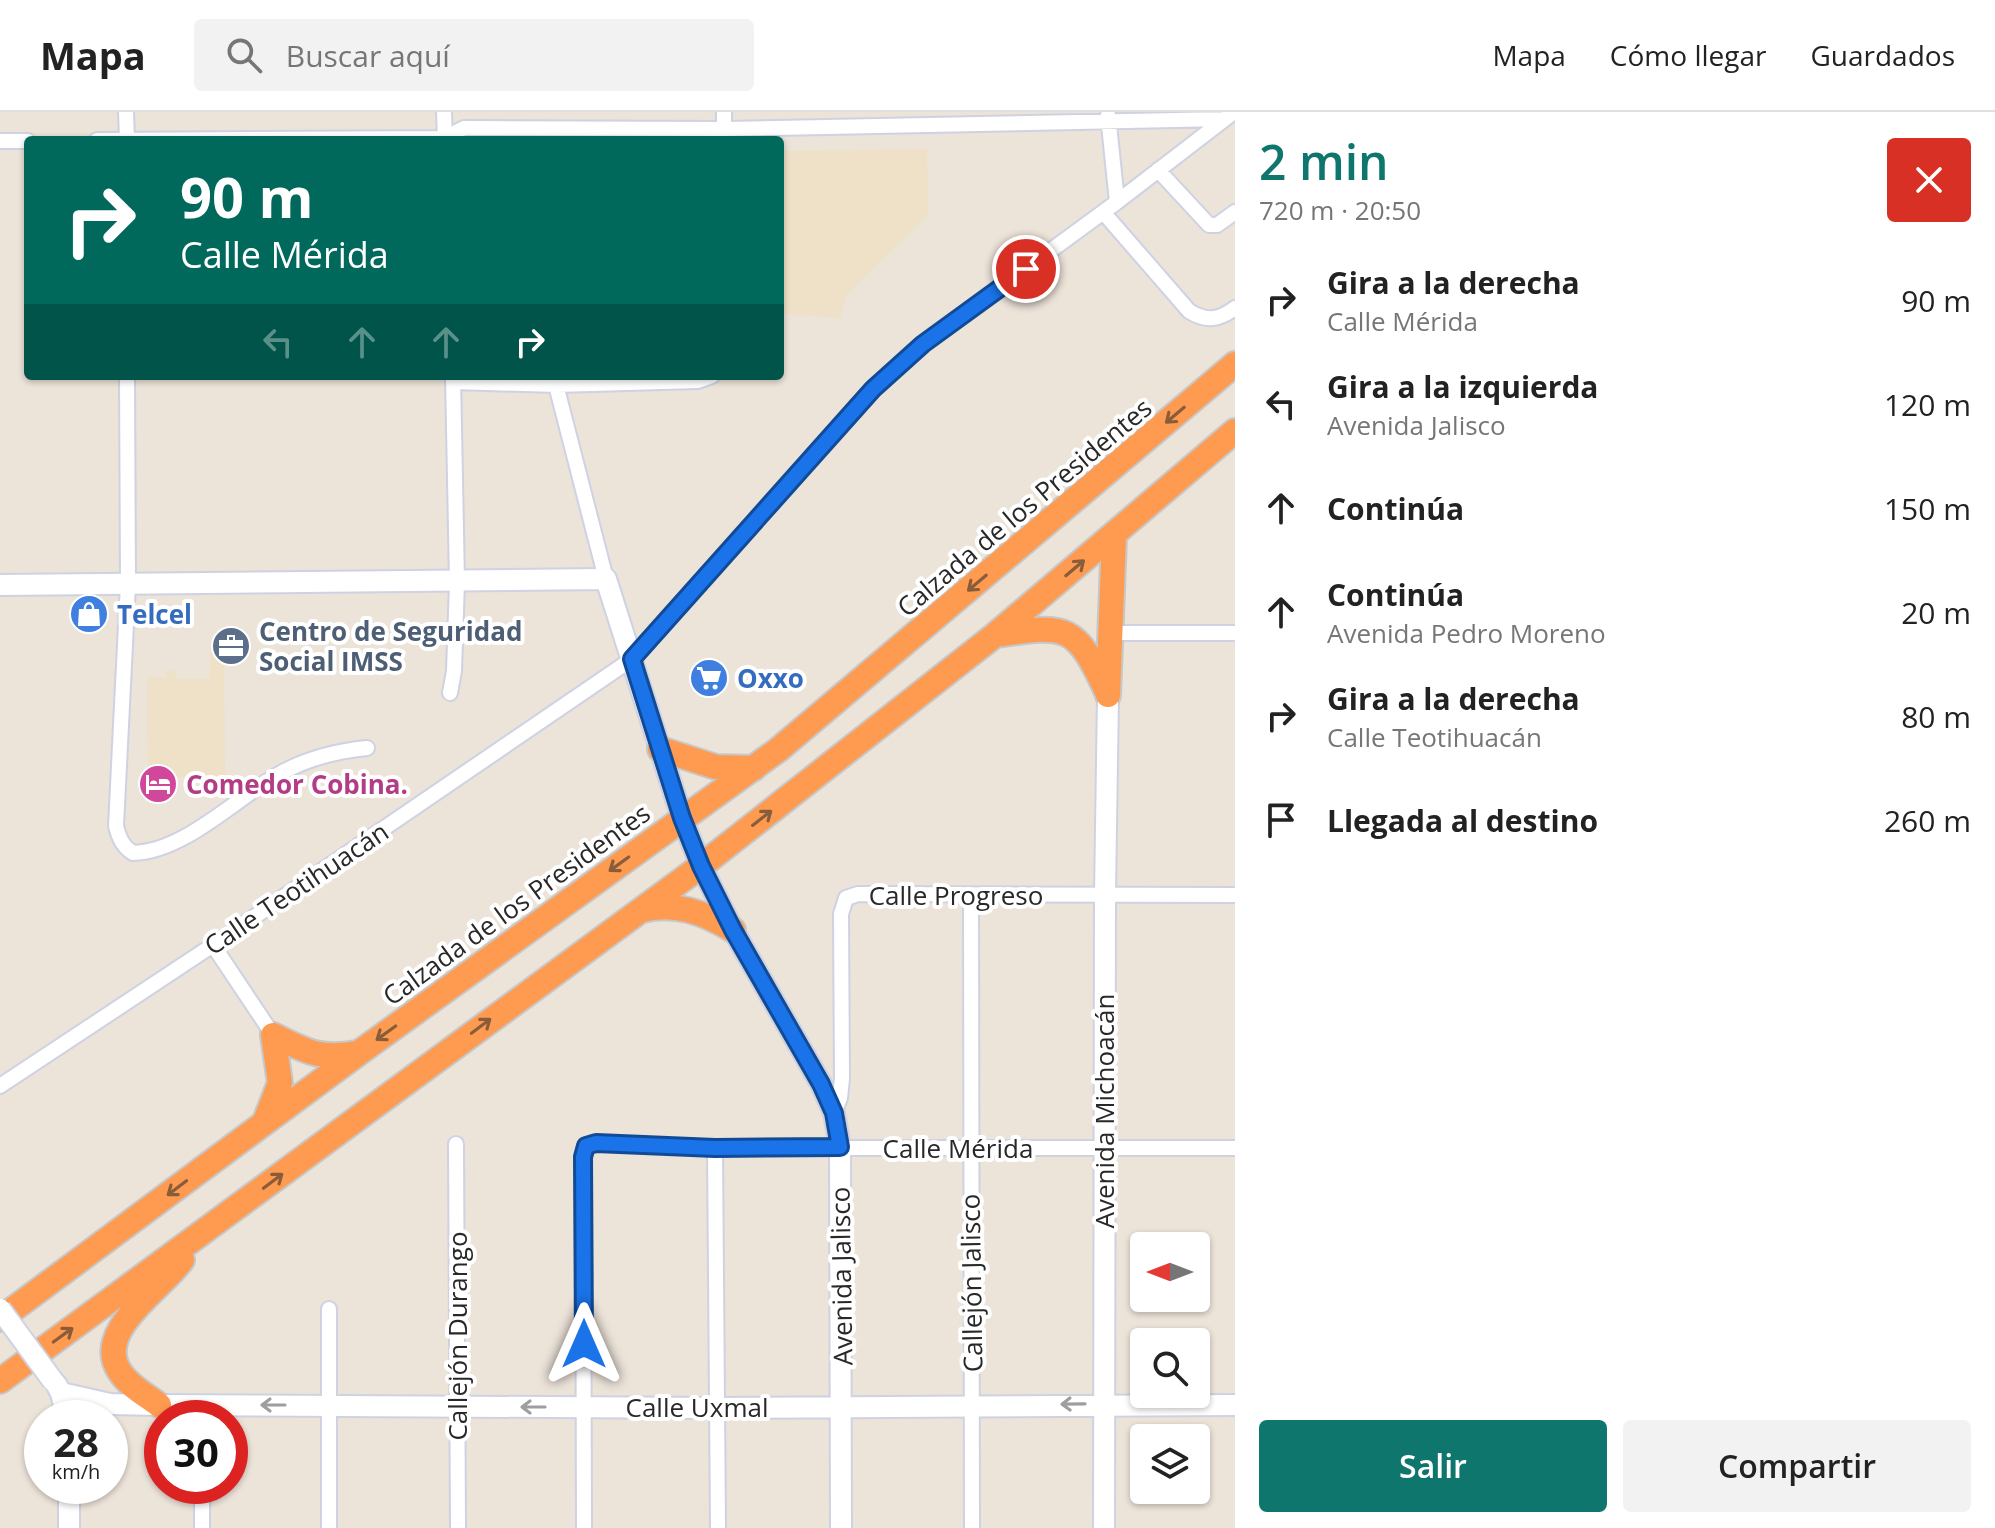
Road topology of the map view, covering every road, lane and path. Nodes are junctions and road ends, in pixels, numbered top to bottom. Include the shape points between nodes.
1 (126, 112) edge
2 (444, 112) edge
3 (724, 112) edge
4 (1187, 115) edge
5 (1229, 115) edge
6 (1108, 116) edge
7 (1147, 116) edge
8 (982, 118) edge
9 (724, 135) edge
10 (127, 136) edge
11 (445, 136) edge
12 (450, 136) edge
13 (0, 141) edge
14 (24, 141) edge
15 (1197, 141) junction
16 (1158, 170) junction
17 (1117, 202) junction
18 (1103, 212) junction
19 (1235, 212) edge
20 (1235, 308) edge
21 (1235, 364) edge
22 (127, 380) edge
23 (453, 380) edge
24 (470, 380) edge
25 (701, 380) edge
26 (556, 385) junction
27 (1235, 431) edge
28 (1114, 536) junction
29 (606, 579) junction
30 (457, 582) junction
31 (128, 584) junction
32 (0, 585) edge
33 (1112, 633) junction
34 (1235, 633) edge
35 (995, 635) junction
36 (632, 659) junction
37 (450, 693) dead end
38 (1108, 695) junction
39 (367, 748) dead end
40 (660, 749) junction
41 (754, 768) junction
42 (682, 818) junction
43 (701, 866) junction
44 (1105, 894) junction
45 (971, 895) junction
46 (1235, 895) edge
47 (640, 910) junction
48 (733, 930) junction
49 (213, 945) junction
50 (273, 1035) junction
51 (360, 1052) junction
52 (0, 1086) edge
53 (834, 1113) junction
54 (263, 1124) junction
55 (456, 1144) dead end
56 (840, 1147) junction
57 (1105, 1147) junction
58 (715, 1148) junction
59 (1235, 1148) edge
60 (969, 1149) junction
61 (200, 1235) junction
62 (0, 1309) edge
63 (329, 1309) dead end
64 (0, 1319) edge
65 (0, 1381) edge
66 (57, 1387) junction
67 (61, 1400) edge
68 (98, 1400) edge
69 (153, 1400) edge
70 (1105, 1404) junction
71 (1235, 1405) edge
72 (329, 1406) junction
73 (972, 1406) junction
74 (457, 1407) junction
75 (584, 1407) junction
76 (842, 1407) junction
77 (718, 1408) junction
78 (248, 1409) edge
79 (69, 1504) edge
80 (202, 1504) edge
81 (69, 1528) edge
82 (202, 1528) edge
83 (329, 1528) edge
84 (458, 1528) edge
85 (584, 1528) edge
86 (718, 1528) edge
87 (841, 1528) edge
88 (972, 1528) edge
89 (1104, 1528) edge

1 - 10 street
2 - 11 street
3 - 9 street
4 - 5 street
4 - 7 street
4 - 15 street
5 - 15 street, Calle Teotihuacán
6 - 7 street
6 - 8 street
6 - 17 street
8 - 9 street
9 - 12 street via 464,128
13 - 14 street
15 - 16 street, Calle Teotihuacán
16 - 17 street, Calle Teotihuacán
16 - 19 street via 1206,222 1214,225
17 - 18 street, Calle Teotihuacán
18 - 20 street via 1189,311 1212,319
18 - 36 street, Calle Teotihuacán via 923,344 873,389
21 -> 41 highway, Calzada de los Presidentes
22 - 31 street
23 - 30 street
24 - 26 street
25 - 26 street
26 - 29 street
27 - 28 highway
28 - 33 highway
35 -> 28 highway
29 - 30 street
29 - 36 street, Avenida Jalisco
30 - 31 street
30 - 37 street
31 - 32 street
31 - 39 street via 116,826 127,849 159,849 280,774 340,751
33 - 34 street
33 - 38 highway
35 - 38 highway via 1053,628 1069,634 1083,646
43 -> 35 highway
36 - 40 street, Avenida Jalisco
36 - 49 street, Calle Teotihuacán
38 - 44 street, Avenida Michoacán
40 - 41 highway via 716,767
40 - 42 street, Avenida Jalisco
41 - 42 highway, Calzada de los Presidentes
42 - 43 street, Avenida Jalisco
42 -> 51 highway, Calzada de los Presidentes
43 - 47 highway
43 - 48 street, Avenida Jalisco
44 - 45 street, Calle Progreso
44 - 46 street, Calle Progreso
44 - 57 street, Avenida Michoacán
45 - 53 street, Calle Progreso via 846,898 841,914 842,1078
45 - 60 street, Callejón Jalisco
47 - 48 highway via 688,909
61 -> 47 highway
48 - 53 street, Avenida Jalisco
49 - 50 street
49 - 52 street, Calle Teotihuacán
50 - 51 highway via 310,1054 333,1058
50 - 54 highway via 280,1083
51 - 54 highway, Calzada de los Presidentes
53 - 56 street, Avenida Jalisco
54 -> 64 highway, Calzada de los Presidentes
55 - 74 street, Callejón Durango
56 - 58 street, Calle Mérida
56 - 60 street, Calle Mérida
56 - 76 street, Avenida Jalisco
57 - 59 street, Calle Mérida
57 - 60 street, Calle Mérida
57 - 70 street, Avenida Michoacán
58 - 75 street, Calle Mérida via 586,1146
58 - 77 street
60 - 73 street, Callejón Jalisco
65 -> 61 highway
61 - 69 highway via 123,1323 115,1343 120,1372
62 - 66 street, bridge
63 - 72 street
66 - 67 street
66 - 68 street, Calle Uxmal
70 - 71 street, Calle Uxmal
70 -> 73 street, Calle Uxmal
70 - 89 street, Avenida Michoacán
72 - 74 street, Calle Uxmal
72 -> 78 street, Calle Uxmal
72 - 83 street
73 - 76 street, Calle Uxmal
73 - 88 street, Callejón Jalisco
75 -> 74 street, Calle Uxmal
74 - 84 street, Callejón Durango
75 - 77 street, Calle Uxmal
75 - 85 street
76 - 77 street, Calle Uxmal
76 - 87 street, Avenida Jalisco
77 - 86 street
79 - 81 street
80 - 82 street

